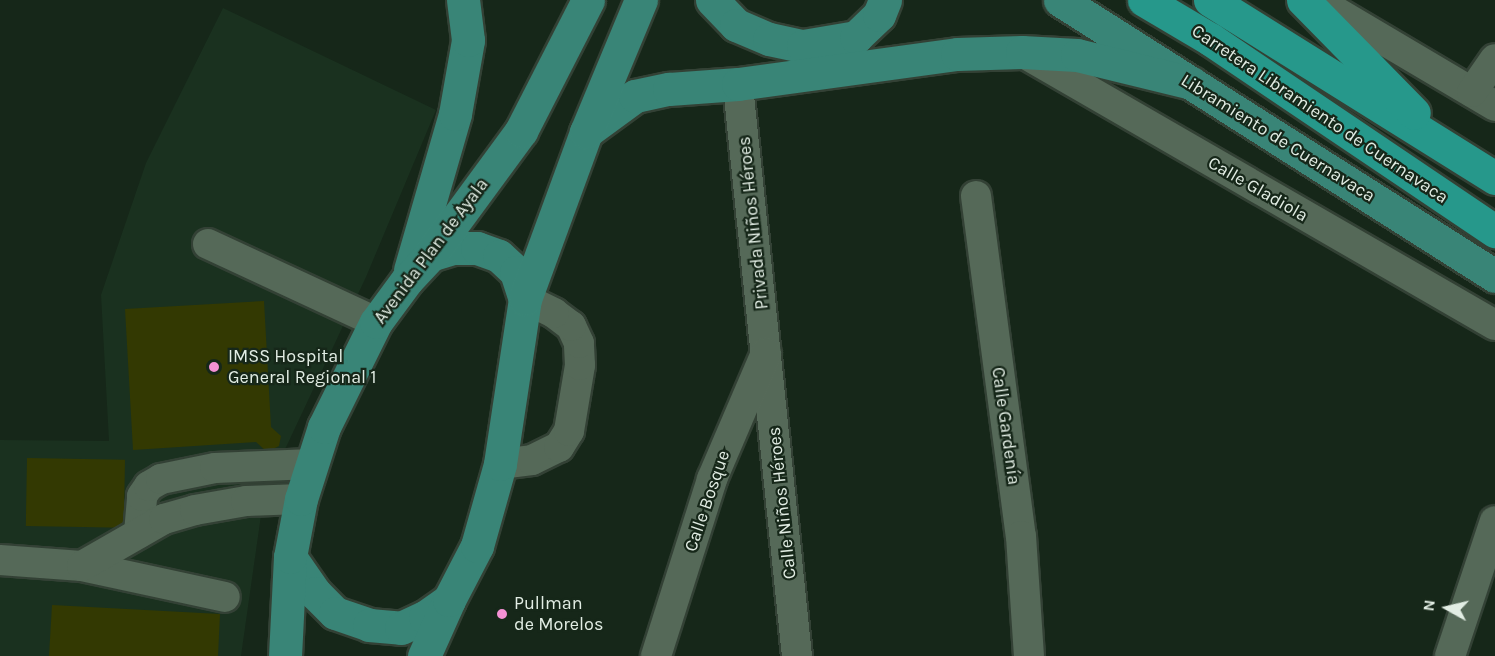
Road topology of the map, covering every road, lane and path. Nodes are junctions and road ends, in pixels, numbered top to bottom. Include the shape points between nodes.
1 (463, 0) edge
2 (588, 0) edge
3 (641, 0) edge
4 (712, 0) edge
5 (885, 0) edge
6 (1060, 0) edge
7 (1144, 0) edge
8 (1210, 0) edge
9 (1303, 0) edge
10 (1316, 0) edge
11 (1022, 52) junction
12 (1495, 59) edge
13 (1192, 83) junction
14 (739, 96) dead end
15 (1484, 99) edge
16 (586, 132) junction
17 (1451, 150) junction
18 (1495, 177) edge
19 (976, 196) dead end
20 (1495, 231) edge
21 (208, 244) dead end
22 (430, 255) junction
23 (1495, 276) edge
24 (407, 280) junction
25 (525, 299) junction
26 (376, 322) junction
27 (1495, 325) edge
28 (768, 351) junction
29 (312, 464) junction
30 (500, 464) junction
31 (301, 499) junction
32 (1495, 521) edge
33 (139, 533) junction
34 (290, 557) junction
35 (0, 560) edge
36 (82, 566) junction
37 (225, 597) dead end
38 (449, 600) junction
39 (285, 656) edge
40 (424, 656) edge
41 (656, 656) edge
42 (797, 656) edge
43 (1029, 656) edge
44 (1450, 656) edge

1 - 24 main road via 468,40 455,114
2 - 22 main road, Avenida Plan de Ayala via 520,131
3 - 16 main road
4 - 5 main road via 736,25 769,39 803,46 856,37 879,15
6 - 13 main road, Libramiento de Cuernavaca
7 - 20 highway, Carretera Libramiento de Cuernavaca via 1210,39
8 - 17 highway, Carretera Libramiento de Cuernavaca
9 - 17 highway
10 - 15 street
11 - 13 main road via 1077,55
11 - 16 main road via 957,54 738,84 669,89 635,96
11 - 27 street, Calle Gladiola
12 - 15 street
13 - 23 main road, Libramiento de Cuernavaca
14 - 28 street, Privada Niños Héroes
16 - 25 main road
17 - 18 highway, Carretera Libramiento de Cuernavaca
19 - 43 street, Calle Gardenía via 1021,536
21 - 26 street
22 - 24 main road, Avenida Plan de Ayala
22 - 25 main road via 453,248 477,248 499,256 516,272
24 - 26 main road, Avenida Plan de Ayala
25 - 30 main road
25 - 30 street via 571,326 579,343 580,365 569,431 559,447 532,460
26 - 29 main road, Avenida Plan de Ayala via 324,427
28 - 41 street, Calle Bosque via 712,479
28 - 42 street, Calle Niños Héroes
29 - 31 main road, Avenida Plan de Ayala
29 - 33 street via 215,468 161,479 142,496
30 - 38 main road via 477,546
31 - 33 street via 246,501 195,510 165,519
31 - 34 main road, Avenida Plan de Ayala
32 - 44 street
33 - 36 street
34 - 38 main road via 315,593 335,613 369,625 401,628
34 - 39 main road, Avenida Plan de Ayala
35 - 36 street
36 - 37 street
38 - 40 main road

